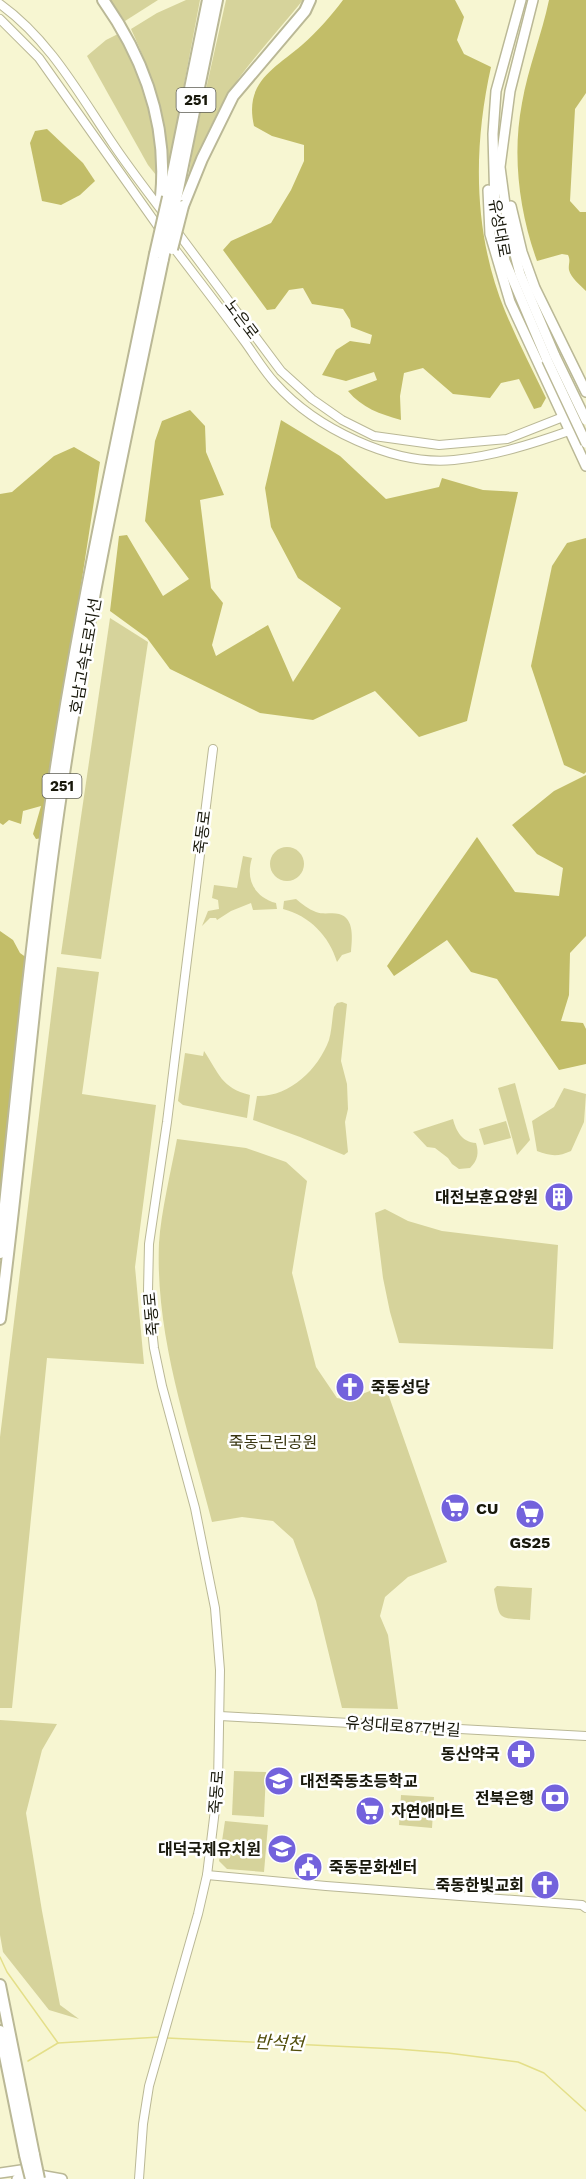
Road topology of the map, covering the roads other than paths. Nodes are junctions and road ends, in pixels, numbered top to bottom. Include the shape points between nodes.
1 (104, 0) edge
2 (208, 0) edge
3 (217, 0) edge
4 (310, 0) edge
5 (521, 0) edge
6 (533, 0) edge
7 (0, 4) edge
8 (0, 19) edge
9 (493, 134) junction
10 (504, 135) junction
11 (159, 257) junction
12 (551, 358) junction
13 (586, 392) edge
14 (586, 406) edge
15 (563, 417) junction
16 (586, 421) edge
17 (124, 426) junction
18 (569, 431) junction
19 (586, 443) edge
20 (586, 465) edge
21 (213, 749) dead end
22 (0, 1253) edge
23 (0, 1319) edge
24 (220, 1716) junction
25 (586, 1736) edge
26 (207, 1875) junction
27 (586, 1908) edge
28 (0, 1985) edge
29 (0, 2031) edge
30 (30, 2155) junction
31 (0, 2173) edge
32 (42, 2177) edge
33 (17, 2179) edge
34 (31, 2179) edge
35 (62, 2179) edge
36 (139, 2179) edge

1 - 11 highway via 129,42 157,115 163,175
2 - 11 highway, 호남고속도로지선 / 251, bridge
3 - 11 highway, 호남고속도로지선 / 251, bridge
4 - 11 highway, bridge via 232,96
5 - 9 main road, 유성대로 via 496,91
6 - 10 main road, 유성대로 via 510,91
7 - 15 street, 노은로 via 50,50 113,145 275,363 312,399 374,436 439,445 507,439
8 - 18 street, 노은로 via 58,83 158,227 275,383 308,414 353,439 400,456 452,460 531,445
9 - 12 main road, 유성대로 via 495,207 505,261
9 - 15 main road via 490,234 510,302
10 - 12 main road, 유성대로 via 500,167 515,258
10 - 13 main road via 510,203 522,252 535,288
11 - 17 highway, 호남고속도로지선 / 251
12 - 16 main road, 유성대로, bridge
12 - 19 main road, 유성대로, bridge
14 - 15 main road, 노은로
15 - 18 main road
16 - 18 main road
17 - 22 highway, 호남고속도로지선 / 251 via 89,582 52,792
17 - 23 highway, 호남고속도로지선 / 251 via 61,793
18 - 20 main road
21 - 24 street, 죽동로 via 149,1244 148,1291 162,1386 195,1508 212,1592
24 - 25 street, 유성대로877번길
24 - 26 street, 죽동로 via 218,1785
26 - 27 street
26 - 36 street, 죽동로 via 149,2086
28 - 30 highway
29 - 30 highway
30 - 32 highway, bridge
30 - 34 highway, bridge
31 - 32 main road via 21,2170
32 - 33 main road
32 - 35 main road

